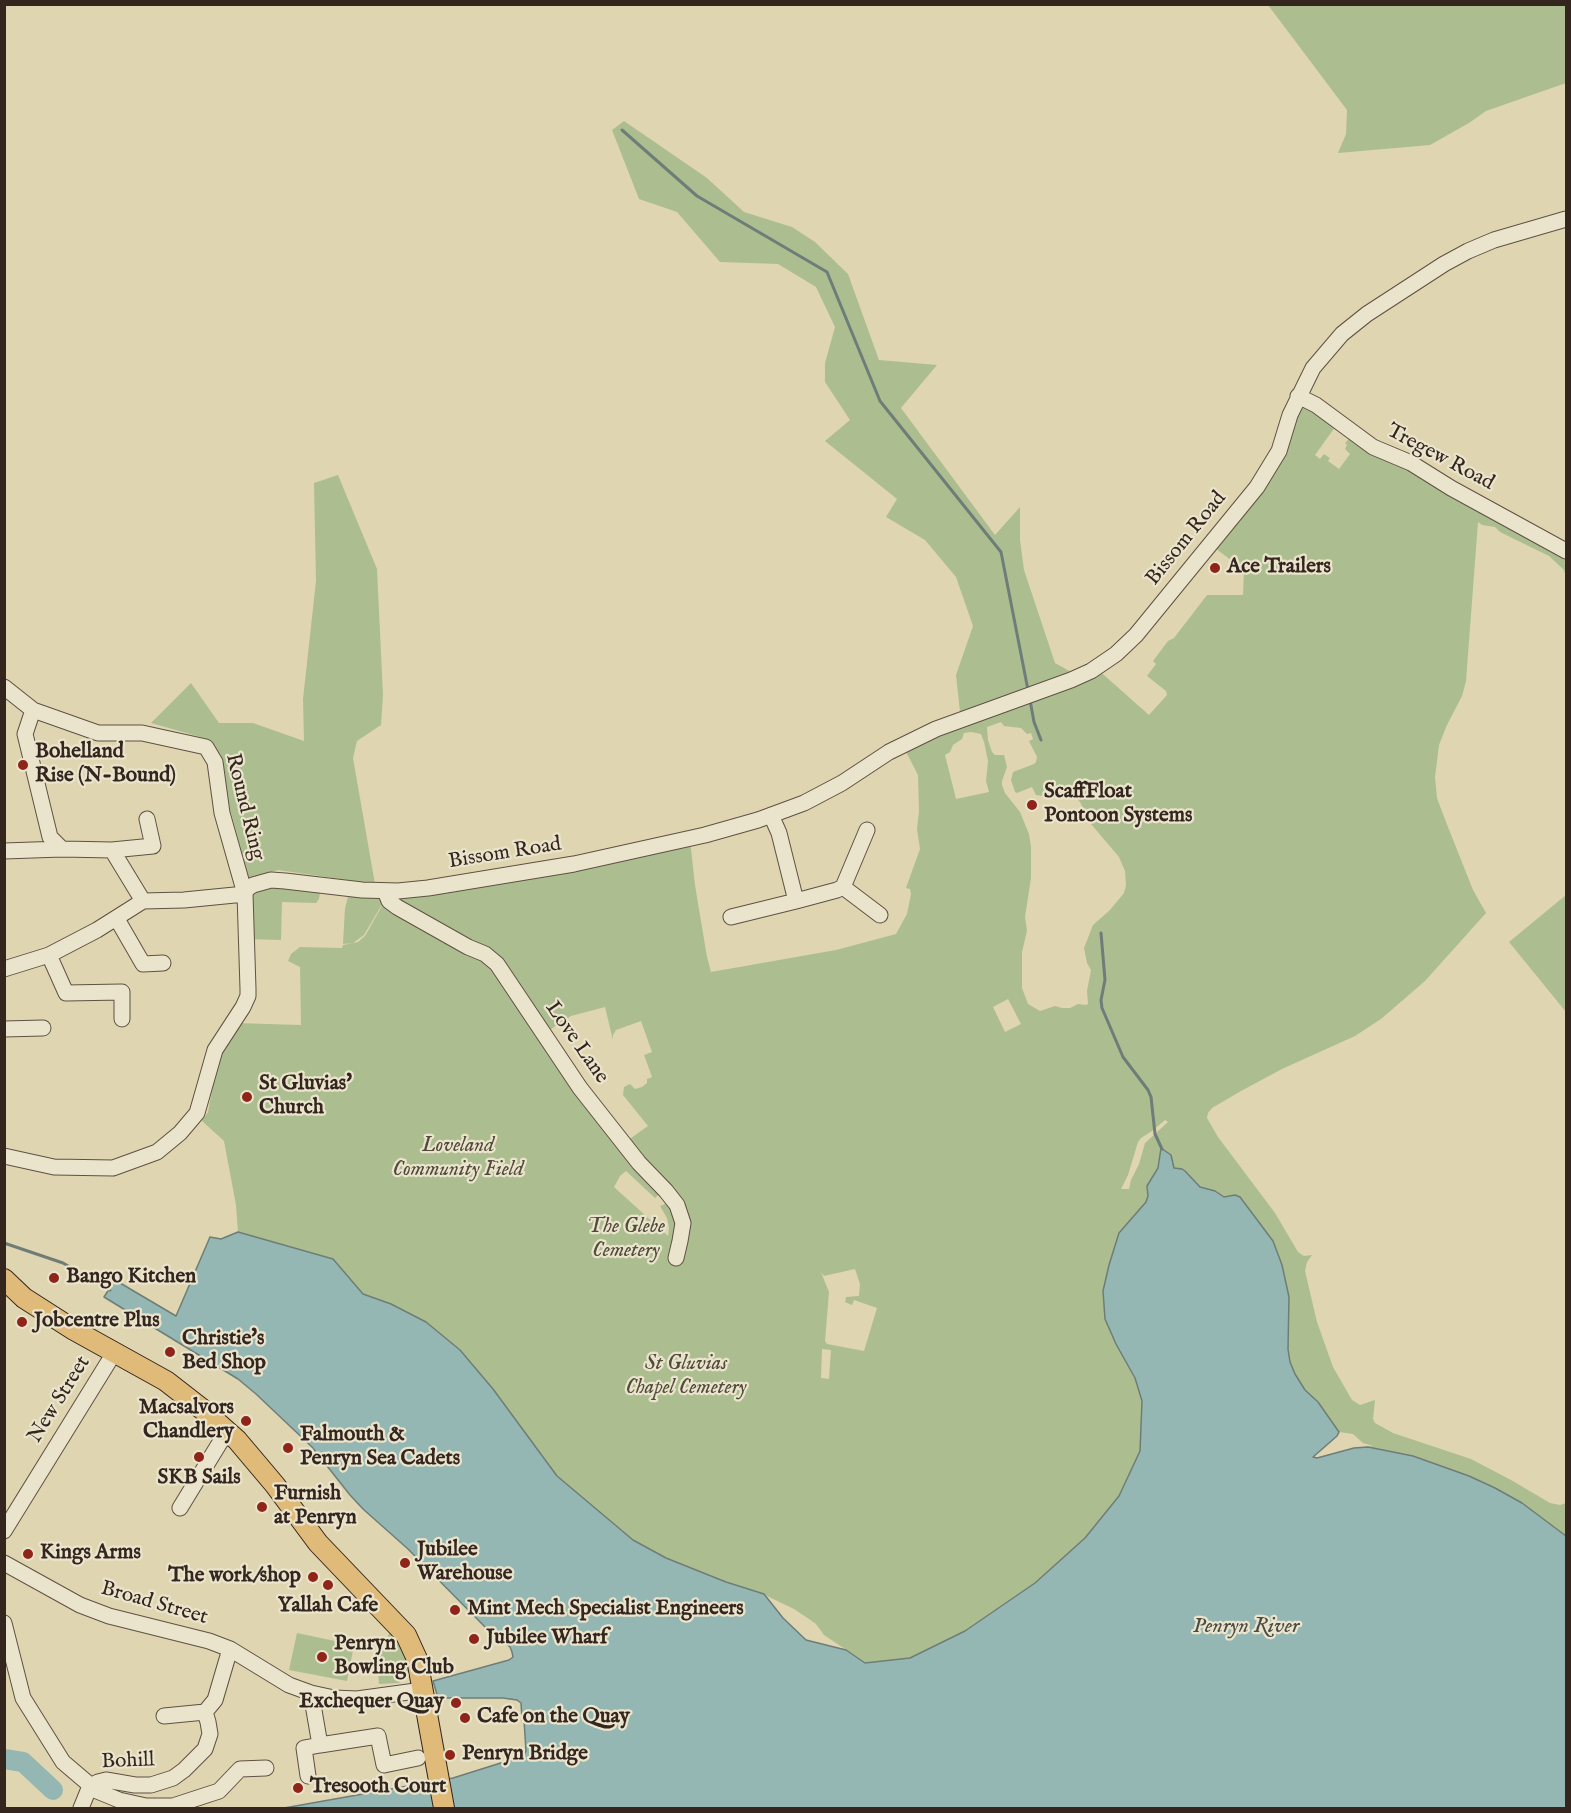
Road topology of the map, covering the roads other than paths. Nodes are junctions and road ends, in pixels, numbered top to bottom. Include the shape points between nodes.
1 (1566, 219) edge
2 (1298, 396) junction
3 (1566, 551) edge
4 (4, 687) edge
5 (33, 710) junction
6 (771, 815) junction
7 (147, 819) dead end
8 (867, 830) dead end
9 (62, 849) junction
10 (112, 850) junction
11 (4, 851) edge
12 (843, 887) junction
13 (386, 891) junction
14 (245, 894) junction
15 (143, 901) junction
16 (796, 901) junction
17 (880, 915) dead end
18 (731, 917) dead end
19 (117, 919) junction
20 (49, 955) junction
21 (163, 963) dead end
22 (4, 969) edge
23 (122, 1019) dead end
24 (43, 1028) dead end
25 (4, 1029) edge
26 (4, 1156) edge
27 (676, 1258) dead end
28 (4, 1279) edge
29 (114, 1353) junction
30 (227, 1431) junction
31 (180, 1508) dead end
32 (4, 1531) edge
33 (4, 1563) edge
34 (4, 1623) edge
35 (230, 1649) junction
36 (423, 1690) junction
37 (311, 1693) junction
38 (205, 1712) junction
39 (164, 1716) dead end
40 (320, 1745) junction
41 (418, 1758) dead end
42 (266, 1768) dead end
43 (308, 1776) dead end
44 (90, 1786) junction
45 (81, 1809) edge
46 (444, 1809) edge

1 - 2 street, Bissom Road via 1468,251 1366,314 1321,357
2 - 3 street, Tregew Road via 1373,447 1411,463
2 - 6 street, Bissom Road via 1279,451 1267,472 1136,635 1116,654 1071,680 926,734 829,790
4 - 5 street, Round Ring
5 - 9 street via 25,734 50,837
5 - 14 street, Round Ring via 98,733 142,733 206,747 215,762 222,813
6 - 13 street, Bissom Road via 699,837 574,864 445,886
6 - 16 street
7 - 10 street via 153,846
8 - 12 street
9 - 10 street
9 - 11 street
10 - 15 street
12 - 16 street
12 - 17 street
13 - 14 street, Bissom Road via 271,880 253,885
13 - 27 street, Love Lane via 397,908 497,964 580,1088 677,1205 682,1223
14 - 15 street
14 - 26 street, Round Ring via 248,996 215,1050 197,1113 180,1132 157,1152 113,1168 54,1167
15 - 19 street
16 - 18 street
19 - 20 street
19 - 21 street via 143,964
20 - 22 street
20 - 23 street via 66,993 122,992
24 - 25 street
28 - 29 main road via 24,1298
29 - 30 main road via 166,1381
29 - 32 street, New Street
30 - 31 street
30 - 36 main road via 276,1485 324,1550 406,1635 417,1659
33 - 35 street, Broad Street via 80,1605
34 - 44 street via 23,1698 59,1757
35 - 37 street, Broad Street
35 - 38 street via 215,1700
36 - 37 street, Broad Street via 357,1699
36 - 46 main road
37 - 40 street
38 - 39 street
38 - 44 street, Bohill via 210,1734 205,1749 173,1778 151,1785 106,1780
40 - 41 street via 378,1736 384,1765
40 - 43 street via 304,1748
42 - 44 street, Bohill via 240,1769 219,1791 173,1806 146,1806 110,1797
44 - 45 street

